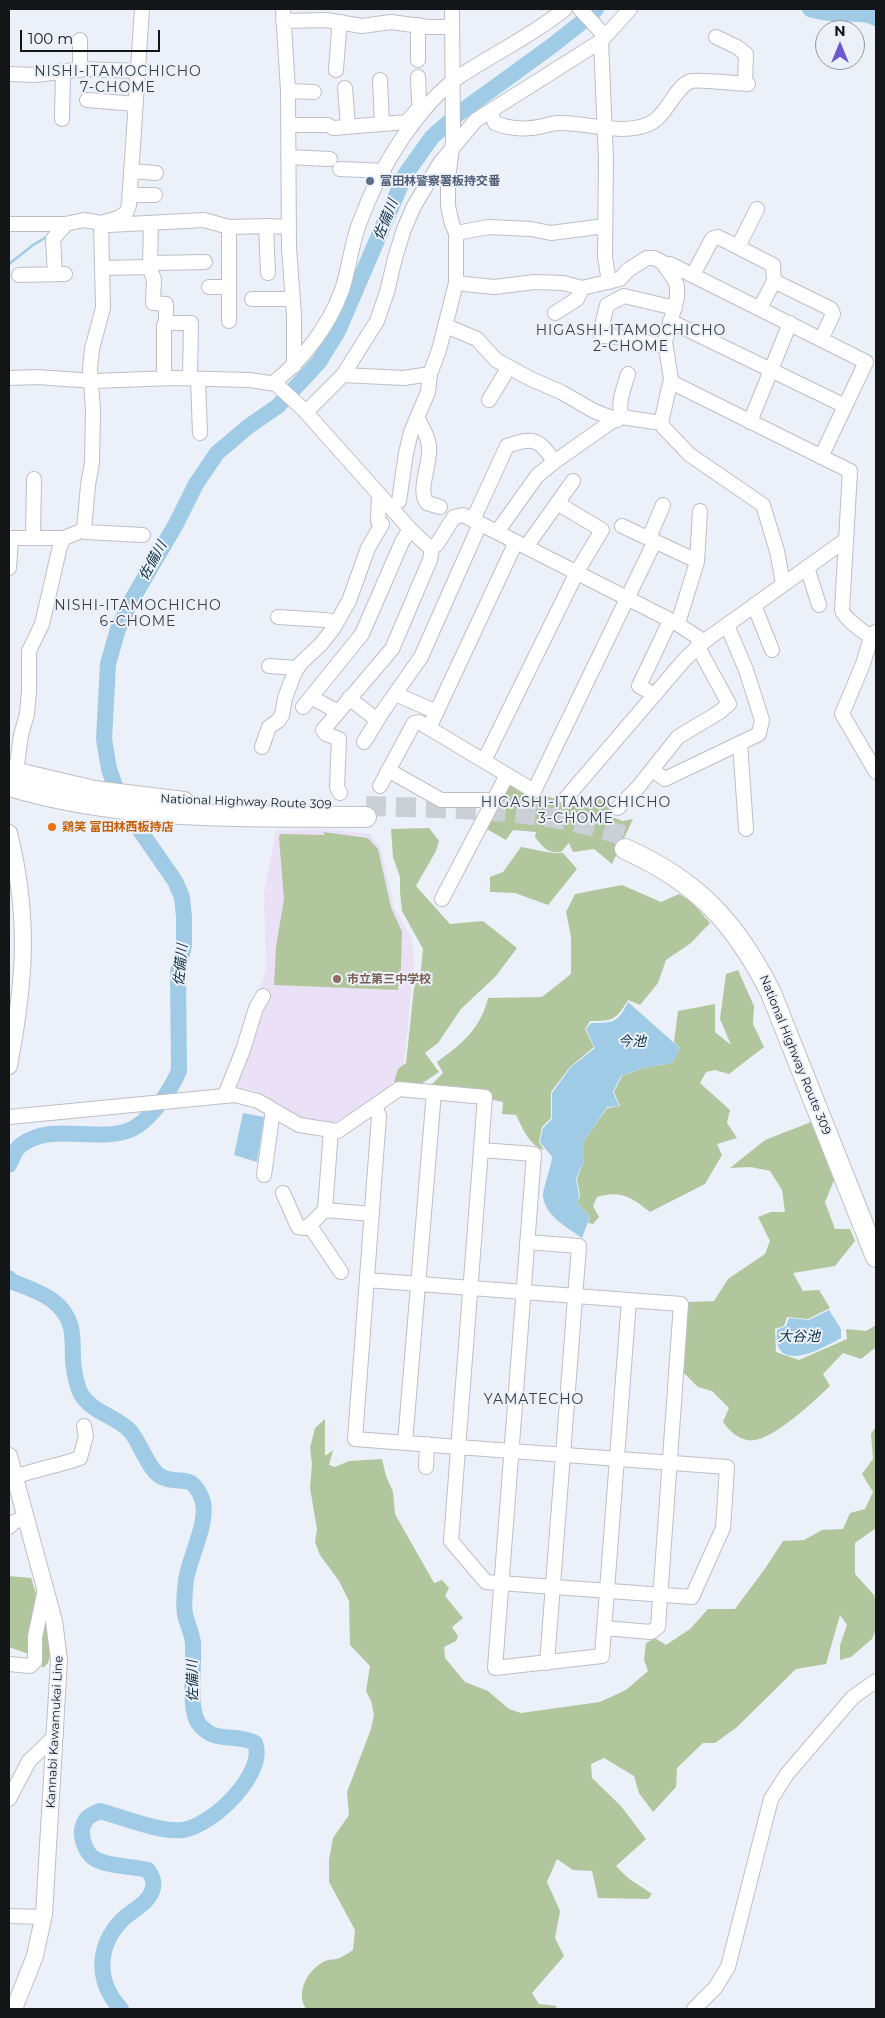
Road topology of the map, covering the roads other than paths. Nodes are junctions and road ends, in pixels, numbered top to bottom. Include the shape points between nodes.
1 (142, 9) edge
2 (452, 9) edge
3 (566, 9) edge
4 (580, 9) edge
5 (630, 9) edge
6 (283, 15) edge
7 (390, 16) edge
8 (342, 22) junction
9 (418, 25) junction
10 (452, 27) junction
11 (716, 37) dead end
12 (603, 39) junction
13 (80, 40) dead end
14 (418, 60) dead end
15 (80, 70) junction
16 (336, 70) dead end
17 (63, 71) junction
18 (138, 71) junction
19 (9, 74) edge
20 (418, 77) dead end
21 (380, 80) dead end
22 (451, 84) junction
23 (345, 88) dead end
24 (288, 91) junction
25 (314, 92) dead end
26 (519, 92) junction
27 (87, 100) dead end
28 (136, 104) junction
29 (422, 104) junction
30 (492, 116) junction
31 (62, 119) dead end
32 (382, 124) junction
33 (288, 125) junction
34 (348, 126) junction
35 (604, 127) junction
36 (452, 149) junction
37 (288, 157) junction
38 (384, 171) junction
39 (131, 172) junction
40 (156, 173) dead end
41 (130, 195) junction
42 (155, 195) dead end
43 (757, 209) dead end
44 (151, 223) junction
45 (9, 224) edge
46 (66, 224) junction
47 (101, 224) junction
48 (266, 226) junction
49 (605, 226) junction
50 (229, 227) junction
51 (289, 227) junction
52 (456, 233) junction
53 (738, 247) junction
54 (205, 262) dead end
55 (150, 266) junction
56 (665, 266) junction
57 (103, 268) junction
58 (268, 273) dead end
59 (19, 275) dead end
60 (693, 275) junction
61 (774, 281) junction
62 (609, 282) junction
63 (456, 283) junction
64 (209, 287) dead end
65 (229, 287) junction
66 (582, 288) junction
67 (252, 299) dead end
68 (292, 299) junction
69 (760, 308) junction
70 (555, 313) dead end
71 (672, 314) junction
72 (229, 321) dead end
73 (166, 322) junction
74 (790, 322) junction
75 (446, 326) junction
76 (822, 338) junction
77 (665, 346) junction
78 (294, 366) junction
79 (509, 367) junction
80 (771, 370) junction
81 (430, 374) junction
82 (628, 374) dead end
83 (343, 375) junction
84 (9, 378) edge
85 (164, 378) junction
86 (194, 378) junction
87 (91, 380) junction
88 (671, 382) junction
89 (275, 384) junction
90 (489, 400) dead end
91 (845, 406) junction
92 (304, 411) junction
93 (417, 418) junction
94 (620, 419) junction
95 (750, 422) junction
96 (661, 423) junction
97 (200, 432) dead end
98 (822, 457) junction
99 (554, 462) junction
100 (34, 479) dead end
101 (573, 481) dead end
102 (379, 494) junction
103 (399, 501) dead end
104 (557, 503) junction
105 (663, 505) dead end
106 (440, 507) dead end
107 (700, 511) dead end
108 (476, 522) junction
109 (622, 526) dead end
110 (410, 529) junction
111 (84, 530) junction
112 (497, 532) junction
113 (143, 535) dead end
114 (10, 538) edge
115 (32, 538) junction
116 (64, 538) junction
117 (652, 540) junction
118 (844, 541) junction
119 (521, 544) junction
120 (432, 548) junction
121 (697, 560) junction
122 (806, 567) junction
123 (9, 568) edge
124 (577, 573) junction
125 (783, 584) junction
126 (628, 599) junction
127 (754, 605) junction
128 (819, 605) dead end
129 (278, 618) dead end
130 (336, 622) junction
131 (674, 622) junction
132 (727, 625) junction
133 (874, 634) edge
134 (698, 647) junction
135 (772, 650) dead end
136 (269, 666) dead end
137 (297, 668) junction
138 (395, 694) junction
139 (655, 695) junction
140 (349, 698) junction
141 (338, 712) junction
142 (437, 712) junction
143 (378, 720) junction
144 (430, 728) junction
145 (364, 742) dead end
146 (740, 743) junction
147 (14, 745) edge
148 (262, 747) dead end
149 (484, 761) junction
150 (388, 770) junction
151 (652, 770) junction
152 (876, 772) edge
153 (507, 775) junction
154 (11, 776) edge
155 (380, 786) dead end
156 (340, 793) dead end
157 (566, 798) dead end
158 (494, 800) junction
159 (618, 808) dead end
160 (366, 812) tunnel mouth
161 (746, 830) dead end
162 (9, 833) edge
163 (442, 899) dead end
164 (264, 996) dead end
165 (9, 1066) edge
166 (434, 1092) junction
167 (225, 1095) junction
168 (375, 1106) junction
169 (272, 1110) junction
170 (9, 1116) edge
171 (331, 1130) junction
172 (481, 1150) junction
173 (264, 1175) dead end
174 (283, 1193) dead end
175 (325, 1210) junction
176 (372, 1214) junction
177 (310, 1226) junction
178 (876, 1226) edge
179 (527, 1242) junction
180 (876, 1257) edge
181 (341, 1272) dead end
182 (367, 1280) junction
183 (418, 1284) junction
184 (470, 1288) junction
185 (523, 1292) junction
186 (576, 1296) junction
187 (629, 1300) junction
188 (84, 1426) dead end
189 (404, 1442) junction
190 (427, 1444) junction
191 (458, 1447) junction
192 (511, 1451) junction
193 (563, 1455) junction
194 (9, 1456) edge
195 (617, 1459) junction
196 (670, 1463) junction
197 (426, 1467) dead end
198 (15, 1477) junction
199 (16, 1520) edge
200 (500, 1583) junction
201 (553, 1587) junction
202 (45, 1588) junction
203 (607, 1591) junction
204 (660, 1594) junction
205 (604, 1628) junction
206 (547, 1663) junction
207 (9, 1664) edge
208 (876, 1681) edge
209 (56, 1735) junction
210 (9, 1799) edge
211 (9, 1916) edge
212 (43, 1917) junction
213 (14, 2009) edge
214 (694, 2009) edge

1 - 18 street
2 - 10 street
3 - 22 street
4 - 12 street
5 - 12 street
6 - 8 street
6 - 24 street
7 - 8 street via 362,26
7 - 9 street
8 - 16 street
9 - 10 street
9 - 14 street
10 - 22 street
11 - 35 street via 746,54 747,84 692,81 682,86 670,105 649,124 622,129
12 - 26 street
12 - 35 street
13 - 15 street
15 - 17 street
15 - 18 street
17 - 19 street
17 - 31 street
18 - 28 street
20 - 29 street via 419,101
21 - 32 street
22 - 29 street via 446,80
22 - 36 street
22 - 38 street via 401,140
23 - 34 street
24 - 25 street
24 - 33 street
26 - 30 street via 516,99
26 - 36 street via 472,124
27 - 28 street
28 - 39 street
29 - 32 street via 407,122
30 - 35 street via 495,122 509,128 561,123
30 - 36 street
32 - 34 street
33 - 34 street
33 - 37 street
35 - 49 street
36 - 52 street via 448,206
36 - 83 street via 440,163 409,216 377,321
37 - 38 street
37 - 51 street
38 - 78 street via 359,225 336,305
39 - 40 street
39 - 41 street
41 - 42 street
41 - 47 street via 126,213
43 - 53 street
44 - 47 street
44 - 50 street via 204,220
44 - 55 street
45 - 46 street
46 - 47 street via 84,220
46 - 59 street via 53,239 60,274
47 - 57 street
48 - 50 street
48 - 51 street
48 - 58 street
49 - 52 street via 551,233 490,227
49 - 62 street
50 - 65 street
51 - 68 street
52 - 63 street
53 - 60 street via 718,237 712,239
53 - 61 street via 773,265
54 - 55 street via 153,263
55 - 57 street
55 - 73 street via 154,278 153,304 166,304
56 - 60 street via 670,264
56 - 62 street via 654,258 647,258 620,279
56 - 71 street via 677,286
57 - 87 street via 103,308 92,349
60 - 69 street
61 - 69 street
61 - 76 street via 831,309 833,314
62 - 66 street
63 - 66 street via 494,287 535,282 563,283
63 - 75 street
64 - 65 street
65 - 72 street
66 - 70 street via 577,298
67 - 68 street
68 - 78 street
69 - 74 street
71 - 77 street
71 - 77 street via 624,296 607,305 600,333 602,336
71 - 80 street
73 - 85 street
73 - 86 street via 191,323
74 - 76 street
74 - 80 street
75 - 79 street via 477,339 496,360
75 - 81 street
76 - 91 street via 866,362
77 - 88 street
78 - 89 street
79 - 90 street
79 - 94 street via 594,411
80 - 91 street
80 - 95 street
81 - 83 street via 404,378
81 - 93 street via 428,392
82 - 94 street
83 - 92 street
84 - 87 street
85 - 86 street
85 - 87 street
86 - 89 street
86 - 97 street
87 - 111 street via 92,463
88 - 95 street
88 - 96 street
89 - 92 street
91 - 98 street
92 - 102 street
93 - 103 street via 406,453
93 - 106 street via 429,444 424,499 427,504
94 - 96 street
94 - 99 street
95 - 98 street
96 - 125 street via 690,455 763,505
98 - 118 street via 850,471
99 - 108 street via 541,444 532,440 507,446
99 - 112 street via 537,476
100 - 115 street
101 - 104 street
102 - 110 street
102 - 130 street via 378,521 382,524 368,548 349,601
104 - 119 street
104 - 124 street via 602,530
105 - 117 street
107 - 121 street
108 - 112 street
108 - 120 street via 463,515 454,517
108 - 138 street via 421,657
109 - 117 street
110 - 120 street
110 - 141 street via 362,634 307,702
111 - 113 street
111 - 116 street
112 - 119 street
114 - 115 street
114 - 123 street
115 - 116 street
116 - 147 street via 42,624 28,651 27,714
117 - 121 street
117 - 126 street
118 - 122 street
118 - 133 street via 843,614 867,635
119 - 124 street
119 - 142 street
120 - 140 street via 430,560 392,649
121 - 131 street via 680,620
122 - 125 street
122 - 128 street
124 - 126 street
124 - 149 street
125 - 127 street
126 - 131 street
126 - 153 street via 534,791
127 - 132 street
127 - 135 street
129 - 130 street
130 - 137 street via 321,644
131 - 134 street via 699,638
131 - 139 street via 668,625 639,686
132 - 134 street
132 - 146 street via 762,720 759,734
133 - 152 street via 842,714
134 - 139 street
134 - 151 street via 729,704 678,737
136 - 137 street
137 - 148 street via 282,715 269,727
138 - 142 street
138 - 143 street
139 - 157 street
140 - 141 street
140 - 143 street
141 - 156 street via 323,730 339,740
142 - 144 street
143 - 145 street
144 - 149 street
144 - 150 street via 414,723
146 - 151 street via 665,779
146 - 161 street
147 - 154 street
149 - 153 street
150 - 155 street
150 - 158 street via 441,800
151 - 159 street
153 - 158 street
154 - 160 highway, National Highway Route 309 via 126,810
158 - 163 street
162 - 165 main road via 21,894 24,950 19,1012
164 - 167 street via 256,1008
166 - 168 street via 399,1089
166 - 172 street via 485,1097
166 - 183 street
167 - 169 street via 248,1098
167 - 170 street
168 - 171 street via 338,1131
168 - 176 street via 379,1116
169 - 171 street via 299,1125
169 - 173 street
171 - 175 street
172 - 179 street via 534,1154
172 - 184 street
174 - 177 street via 298,1227
175 - 176 street
175 - 177 street
176 - 182 street
177 - 181 street
178 - 180 highway, National Highway Route 309 via 791,1010 757,943 702,882 679,865 628,844 692,888 733,931 759,968
179 - 185 street
179 - 186 street via 579,1246
182 - 183 street
182 - 189 street via 355,1439
183 - 184 street
183 - 189 street
184 - 185 street
184 - 191 street
185 - 186 street
185 - 192 street
186 - 187 street
186 - 193 street
187 - 195 street
187 - 196 street via 681,1304
188 - 198 street via 86,1436 80,1458
189 - 190 street
190 - 191 street
190 - 197 street
191 - 192 street
191 - 200 street via 451,1541 486,1582
192 - 193 street
192 - 200 street
193 - 195 street
193 - 201 street
194 - 198 main road, Kannabi Kawamukai Line
195 - 196 street
195 - 203 street
196 - 204 street
196 - 204 street via 727,1467 723,1528 692,1597
198 - 199 main road, Kannabi Kawamukai Line
199 - 202 main road, Kannabi Kawamukai Line
200 - 201 street
200 - 206 street via 494,1668
201 - 203 street
201 - 206 street
202 - 207 street via 35,1637 35,1661 30,1666
202 - 209 main road, Kannabi Kawamukai Line via 59,1646
203 - 204 street
203 - 205 street
204 - 205 street via 658,1627 651,1632
205 - 206 street via 602,1656
208 - 214 street via 853,1697 787,1774 771,1799 728,1967 715,1988
209 - 210 street via 29,1762
209 - 212 main road, Kannabi Kawamukai Line
211 - 212 street
212 - 213 main road, Kannabi Kawamukai Line via 35,1956

